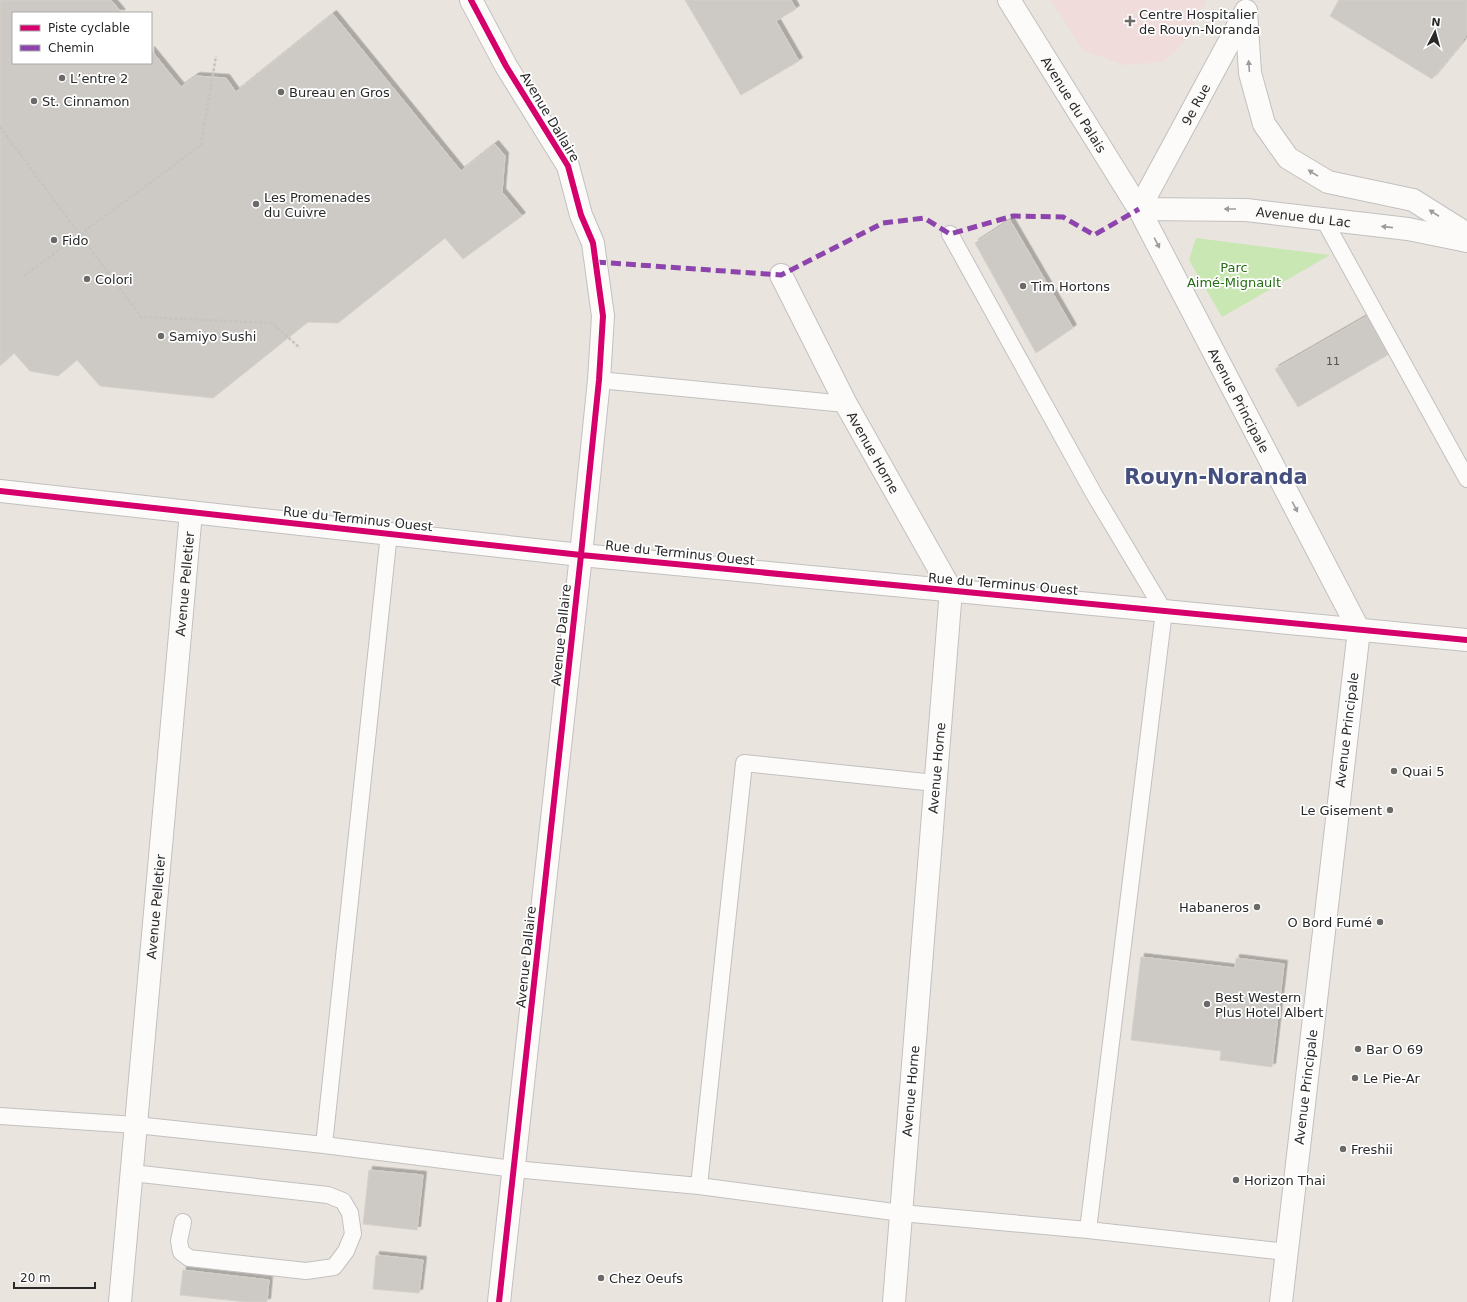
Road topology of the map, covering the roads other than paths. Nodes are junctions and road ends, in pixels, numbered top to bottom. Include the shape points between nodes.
1 (471, 0) edge
2 (1009, 0) edge
3 (1248, 5) edge
4 (1139, 209) junction
5 (1324, 220) junction
6 (950, 234) dead end
7 (1467, 234) edge
8 (1467, 240) edge
9 (781, 275) dead end
10 (599, 380) junction
11 (846, 404) junction
12 (1467, 478) edge
13 (0, 491) edge
14 (0, 495) edge
15 (191, 512) junction
16 (389, 533) junction
17 (581, 554) junction
18 (951, 590) junction
19 (1164, 611) junction
20 (1359, 630) junction
21 (1467, 640) edge
22 (935, 783) junction
23 (0, 1116) edge
24 (136, 1125) junction
25 (324, 1146) junction
26 (514, 1169) junction
27 (132, 1173) junction
28 (699, 1186) junction
29 (901, 1213) junction
30 (183, 1222) dead end
31 (1088, 1230) junction
32 (1287, 1252) junction
33 (120, 1302) edge
34 (499, 1302) edge
35 (894, 1302) edge
36 (1281, 1302) edge

1 - 10 street, Avenue Dallaire via 506,66 568,166 581,215 594,243 603,316
2 - 4 street, Avenue du Palais
3 - 4 street, 9e Rue
7 -> 3 street via 1413,200 1328,182 1288,158 1264,124 1250,73
5 -> 4 street, Avenue du Lac via 1246,210
4 -> 20 street, Avenue Principale
8 -> 5 street, Avenue du Lac via 1408,229
5 - 12 lane
6 - 19 lane via 1094,494
9 - 11 street, Avenue Horne
10 - 11 lane
10 - 17 street, Avenue Dallaire
11 - 18 street, Avenue Horne
13 - 14 lane
13 - 15 street, Rue du Terminus Ouest
15 - 16 street, Rue du Terminus Ouest
15 - 24 street, Avenue Pelletier
16 - 17 street, Rue du Terminus Ouest
16 - 25 lane
17 - 18 street, Rue du Terminus Ouest
17 - 26 street, Avenue Dallaire
18 - 19 street, Rue du Terminus Ouest
18 - 22 street, Avenue Horne
19 - 20 street, Rue du Terminus Ouest
19 - 31 lane
20 - 21 street, Rue du Terminus Ouest
20 - 32 street, Avenue Principale
22 - 28 lane via 744,762
22 - 29 street, Avenue Horne
23 - 24 lane
24 - 25 lane
24 - 27 street, Avenue Pelletier
25 - 26 lane
26 - 28 lane
26 - 34 street, Avenue Dallaire
27 - 30 lane via 328,1195 342,1201 350,1213 353,1234 346,1251 334,1267 306,1271 189,1258 181,1252 179,1241
27 - 33 street, Avenue Pelletier
28 - 29 lane
29 - 31 lane
29 - 35 street, Avenue Horne
31 - 32 lane
32 - 36 street, Avenue Principale

